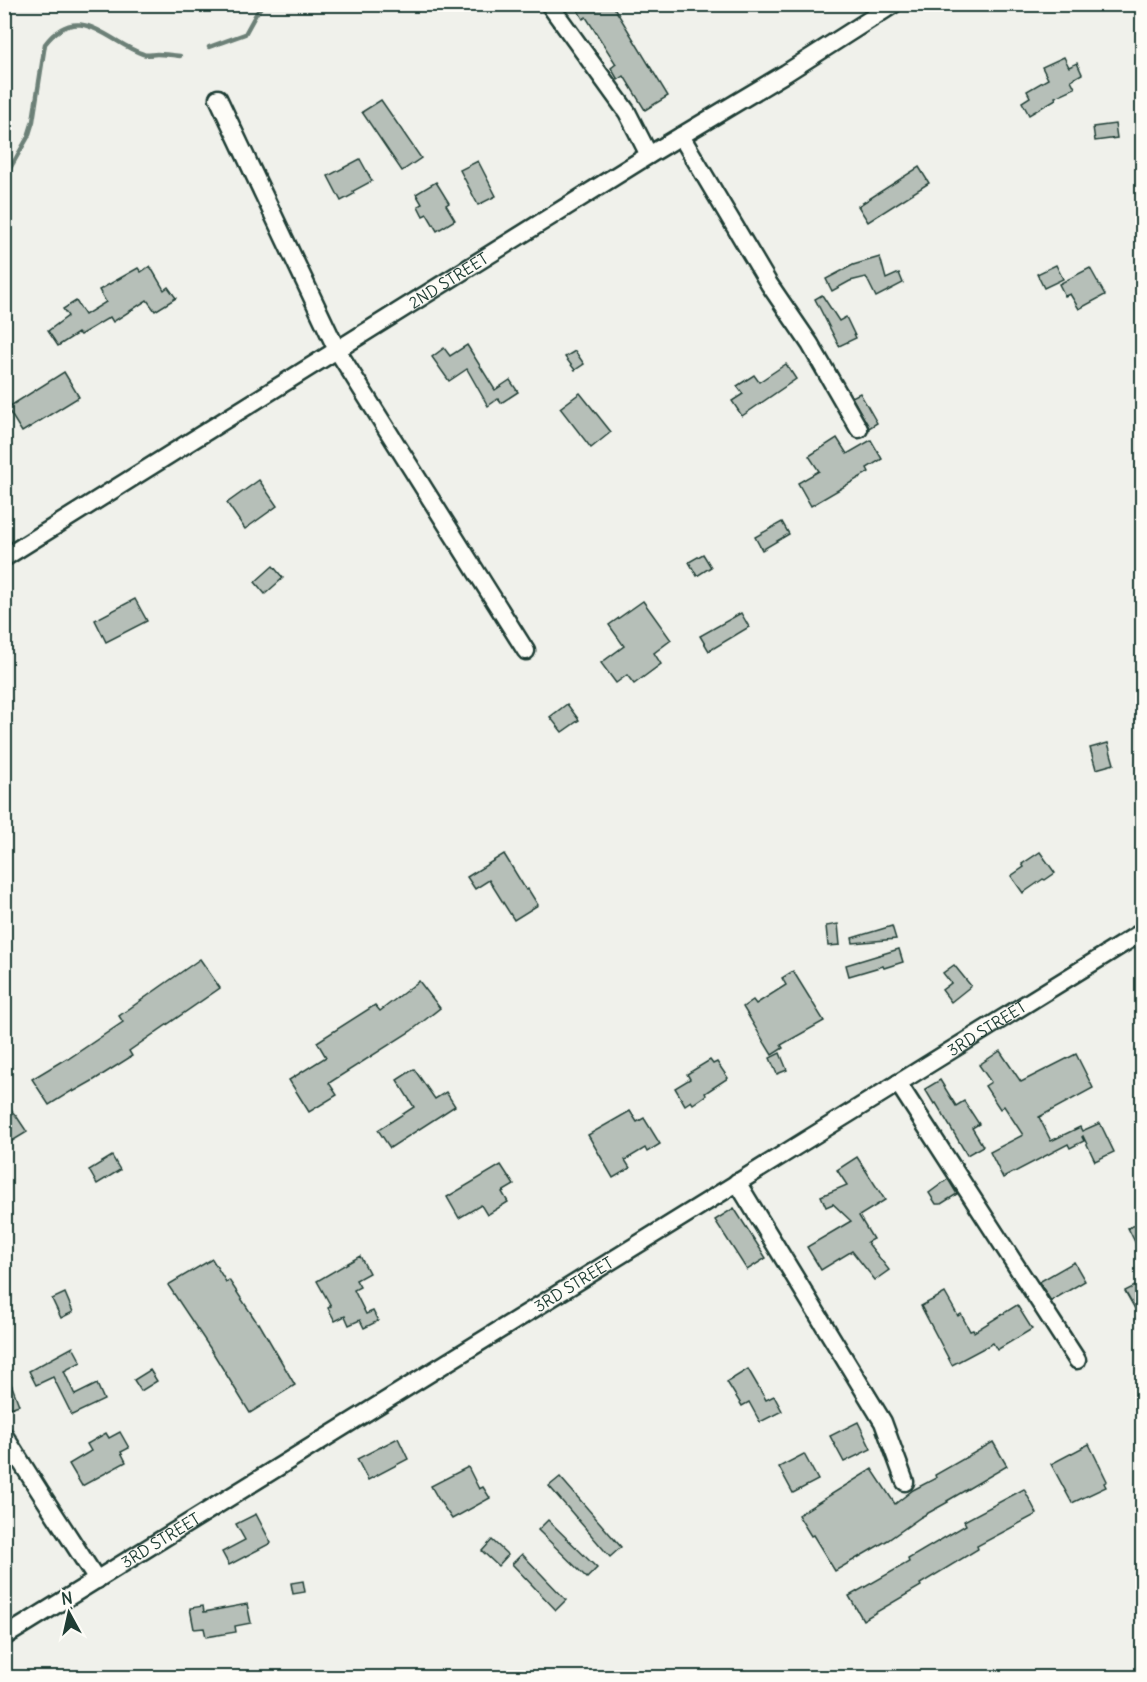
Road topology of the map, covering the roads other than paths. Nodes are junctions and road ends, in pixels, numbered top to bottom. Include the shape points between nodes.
1 (549, 4) edge
2 (894, 4) edge
3 (218, 98) dead end
4 (681, 136) junction
5 (649, 155) junction
6 (337, 350) junction
7 (859, 429) dead end
8 (4, 558) edge
9 (526, 651) dead end
10 (1143, 932) edge
11 (898, 1083) junction
12 (737, 1182) junction
13 (1077, 1360) dead end
14 (4, 1435) edge
15 (905, 1482) dead end
16 (97, 1580) junction
17 (4, 1637) edge

1 - 5 street via 627,112
2 - 4 street, 2ND STREET
3 - 6 street
4 - 5 street, 2ND STREET
4 - 7 street
5 - 6 street, 2ND STREET
6 - 8 street, 2ND STREET
6 - 9 street
10 - 11 street, 3RD STREET
11 - 12 street, 3RD STREET
11 - 13 street
12 - 15 street via 882,1422
12 - 16 street, 3RD STREET
14 - 16 street
16 - 17 street, 3RD STREET

